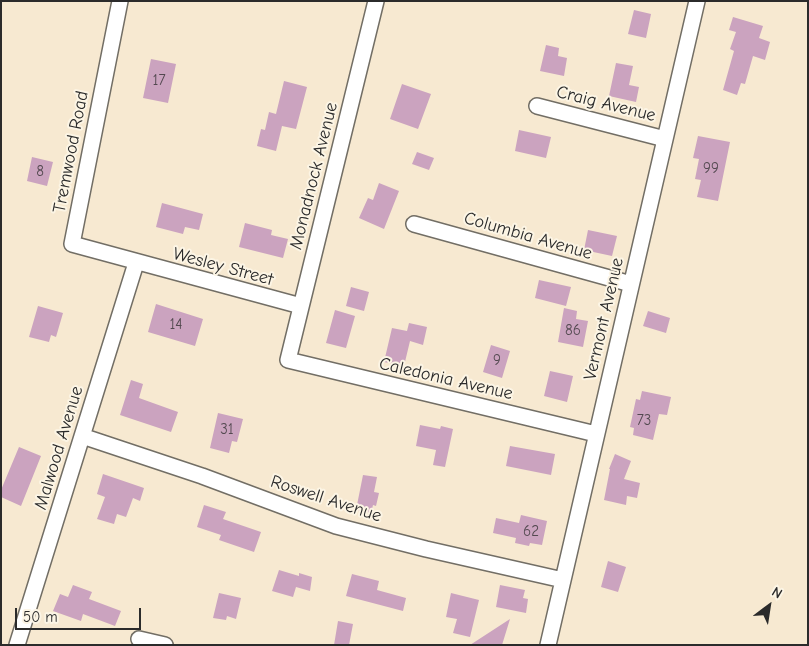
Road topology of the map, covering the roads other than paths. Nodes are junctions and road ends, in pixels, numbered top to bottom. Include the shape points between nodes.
1 (120, 1) edge
2 (376, 1) edge
3 (697, 1) edge
4 (537, 106) dead end
5 (665, 139) junction
6 (414, 224) dead end
7 (136, 263) junction
8 (631, 284) junction
9 (300, 306) junction
10 (288, 360) joint
11 (596, 434) junction
12 (82, 436) junction
13 (563, 580) junction
14 (138, 639) dead end
15 (17, 645) edge
16 (165, 645) edge
17 (548, 645) edge

1 - 7 street, Tremwood Road via 72,244
2 - 9 street, Monadnock Avenue
3 - 5 street, Vermont Avenue
4 - 5 street, Craig Avenue
5 - 8 street, Vermont Avenue
6 - 8 street, Columbia Avenue
7 - 9 street, Wesley Street
7 - 12 street, Malwood Avenue
8 - 11 street, Vermont Avenue
9 - 10 street, Monadnock Avenue
10 - 11 street, Caledonia Avenue
11 - 13 street, Vermont Avenue
12 - 13 street, Roswell Avenue via 336,526
12 - 15 street, Malwood Avenue
13 - 17 street, Vermont Avenue
14 - 16 street

